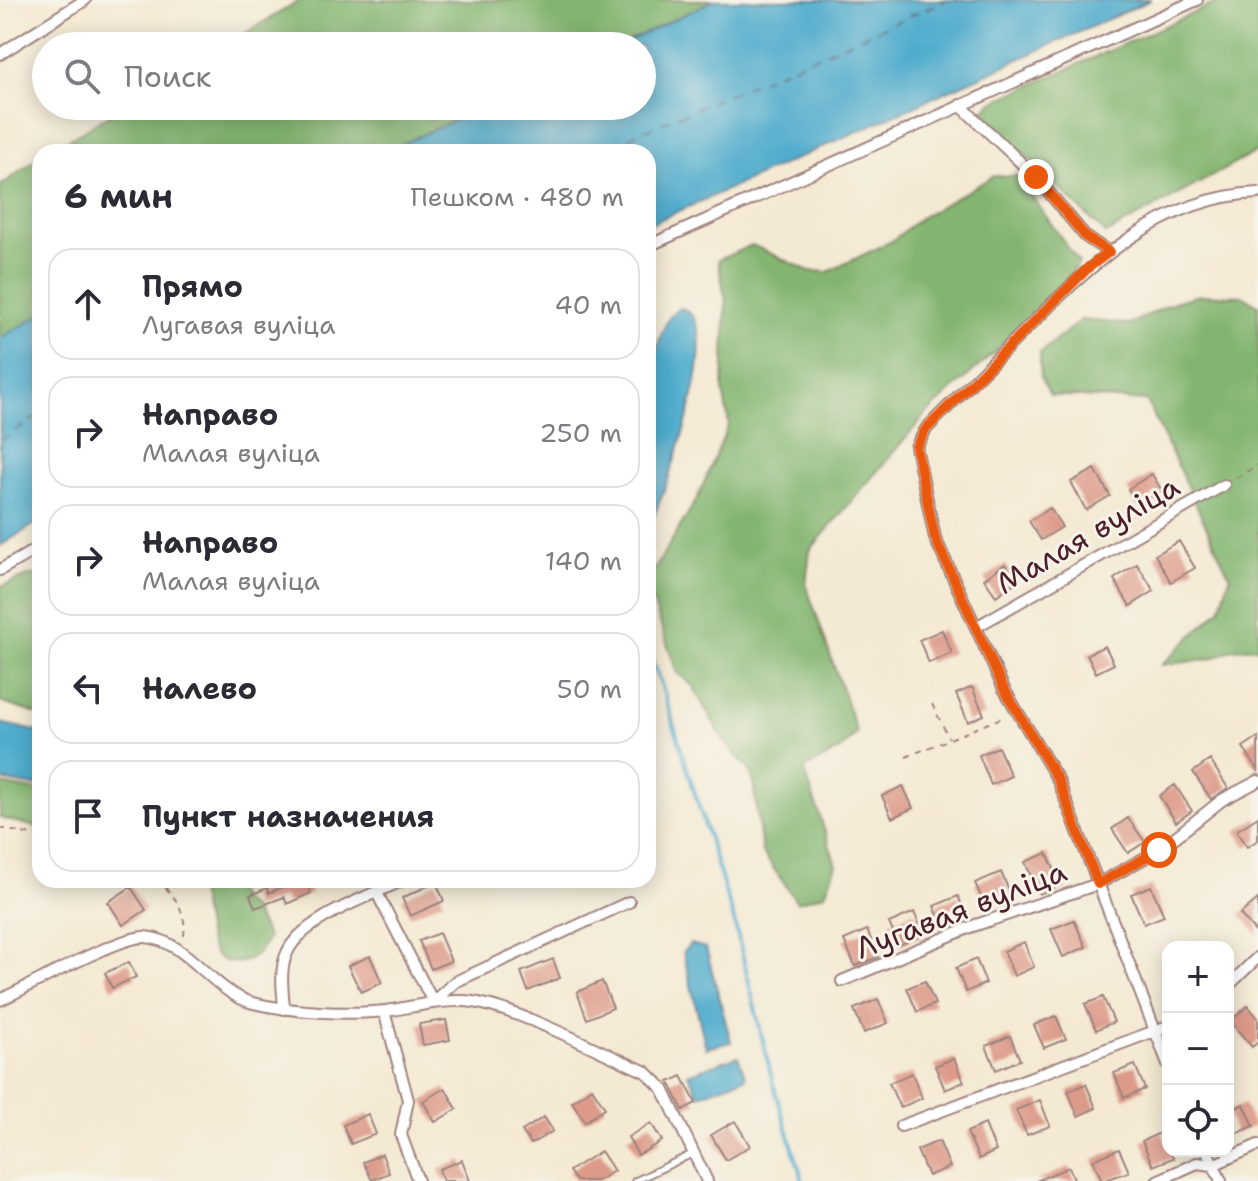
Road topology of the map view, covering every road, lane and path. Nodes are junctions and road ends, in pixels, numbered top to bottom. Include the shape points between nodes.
1 (85, 0) edge
2 (1197, 0) edge
3 (71, 3) edge
4 (0, 54) edge
5 (960, 105) junction
6 (1258, 193) edge
7 (656, 242) edge
8 (1109, 252) junction
9 (1258, 465) edge
10 (1224, 485) joint
11 (32, 552) edge
12 (0, 570) edge
13 (976, 627) junction
14 (932, 704) dead end
15 (1018, 711) junction
16 (949, 740) junction
17 (906, 757) dead end
18 (1258, 781) edge
19 (0, 828) edge
20 (32, 835) edge
21 (1098, 884) junction
22 (164, 888) edge
23 (387, 888) edge
24 (377, 893) junction
25 (629, 902) dead end
26 (178, 950) junction
27 (1258, 957) edge
28 (1234, 980) edge
29 (842, 981) dead end
30 (0, 1000) edge
31 (433, 1002) junction
32 (284, 1009) junction
33 (384, 1011) junction
34 (1162, 1029) edge
35 (1154, 1033) junction
36 (1162, 1051) edge
37 (901, 1126) dead end
38 (1258, 1145) edge
39 (693, 1153) junction
40 (1210, 1157) edge
41 (1213, 1165) junction
42 (418, 1181) edge
43 (635, 1181) edge
44 (707, 1181) edge
45 (1157, 1181) edge
46 (1221, 1181) edge

1 - 3 street
2 - 5 street
3 - 4 street
5 - 7 street
5 - 8 street via 1036,177 1086,237
6 - 8 street via 1206,199 1138,230
8 - 13 street, Малая вуліца via 926,429 916,447 935,538
9 - 10 path
10 - 13 street, Малая вуліца
11 - 12 street
13 - 15 street, Малая вуліца
14 - 16 path
15 - 16 path
15 - 21 street, Малая вуліца via 1058,780
16 - 17 path
18 - 21 street, Лугавая вуліца via 1222,800 1159,850
19 - 20 path
21 - 29 street, Лугавая вуліца via 973,926
21 - 35 street, Малая вуліца
22 - 26 path via 184,916
23 - 24 street
24 - 31 street
24 - 32 street via 320,921 293,942 284,962
25 - 31 street via 455,982
26 - 30 street via 145,937 119,944
26 - 32 street via 239,998
27 - 28 street
31 - 33 street
31 - 39 street via 468,1001 505,1012 646,1072 663,1089
32 - 33 street
33 - 42 street via 408,1100 401,1135
34 - 35 street
35 - 36 street, Малая вуліца
35 - 37 street
38 - 41 street
39 - 43 lane
39 - 44 street
40 - 41 street
41 - 45 street via 1197,1163
41 - 46 street

